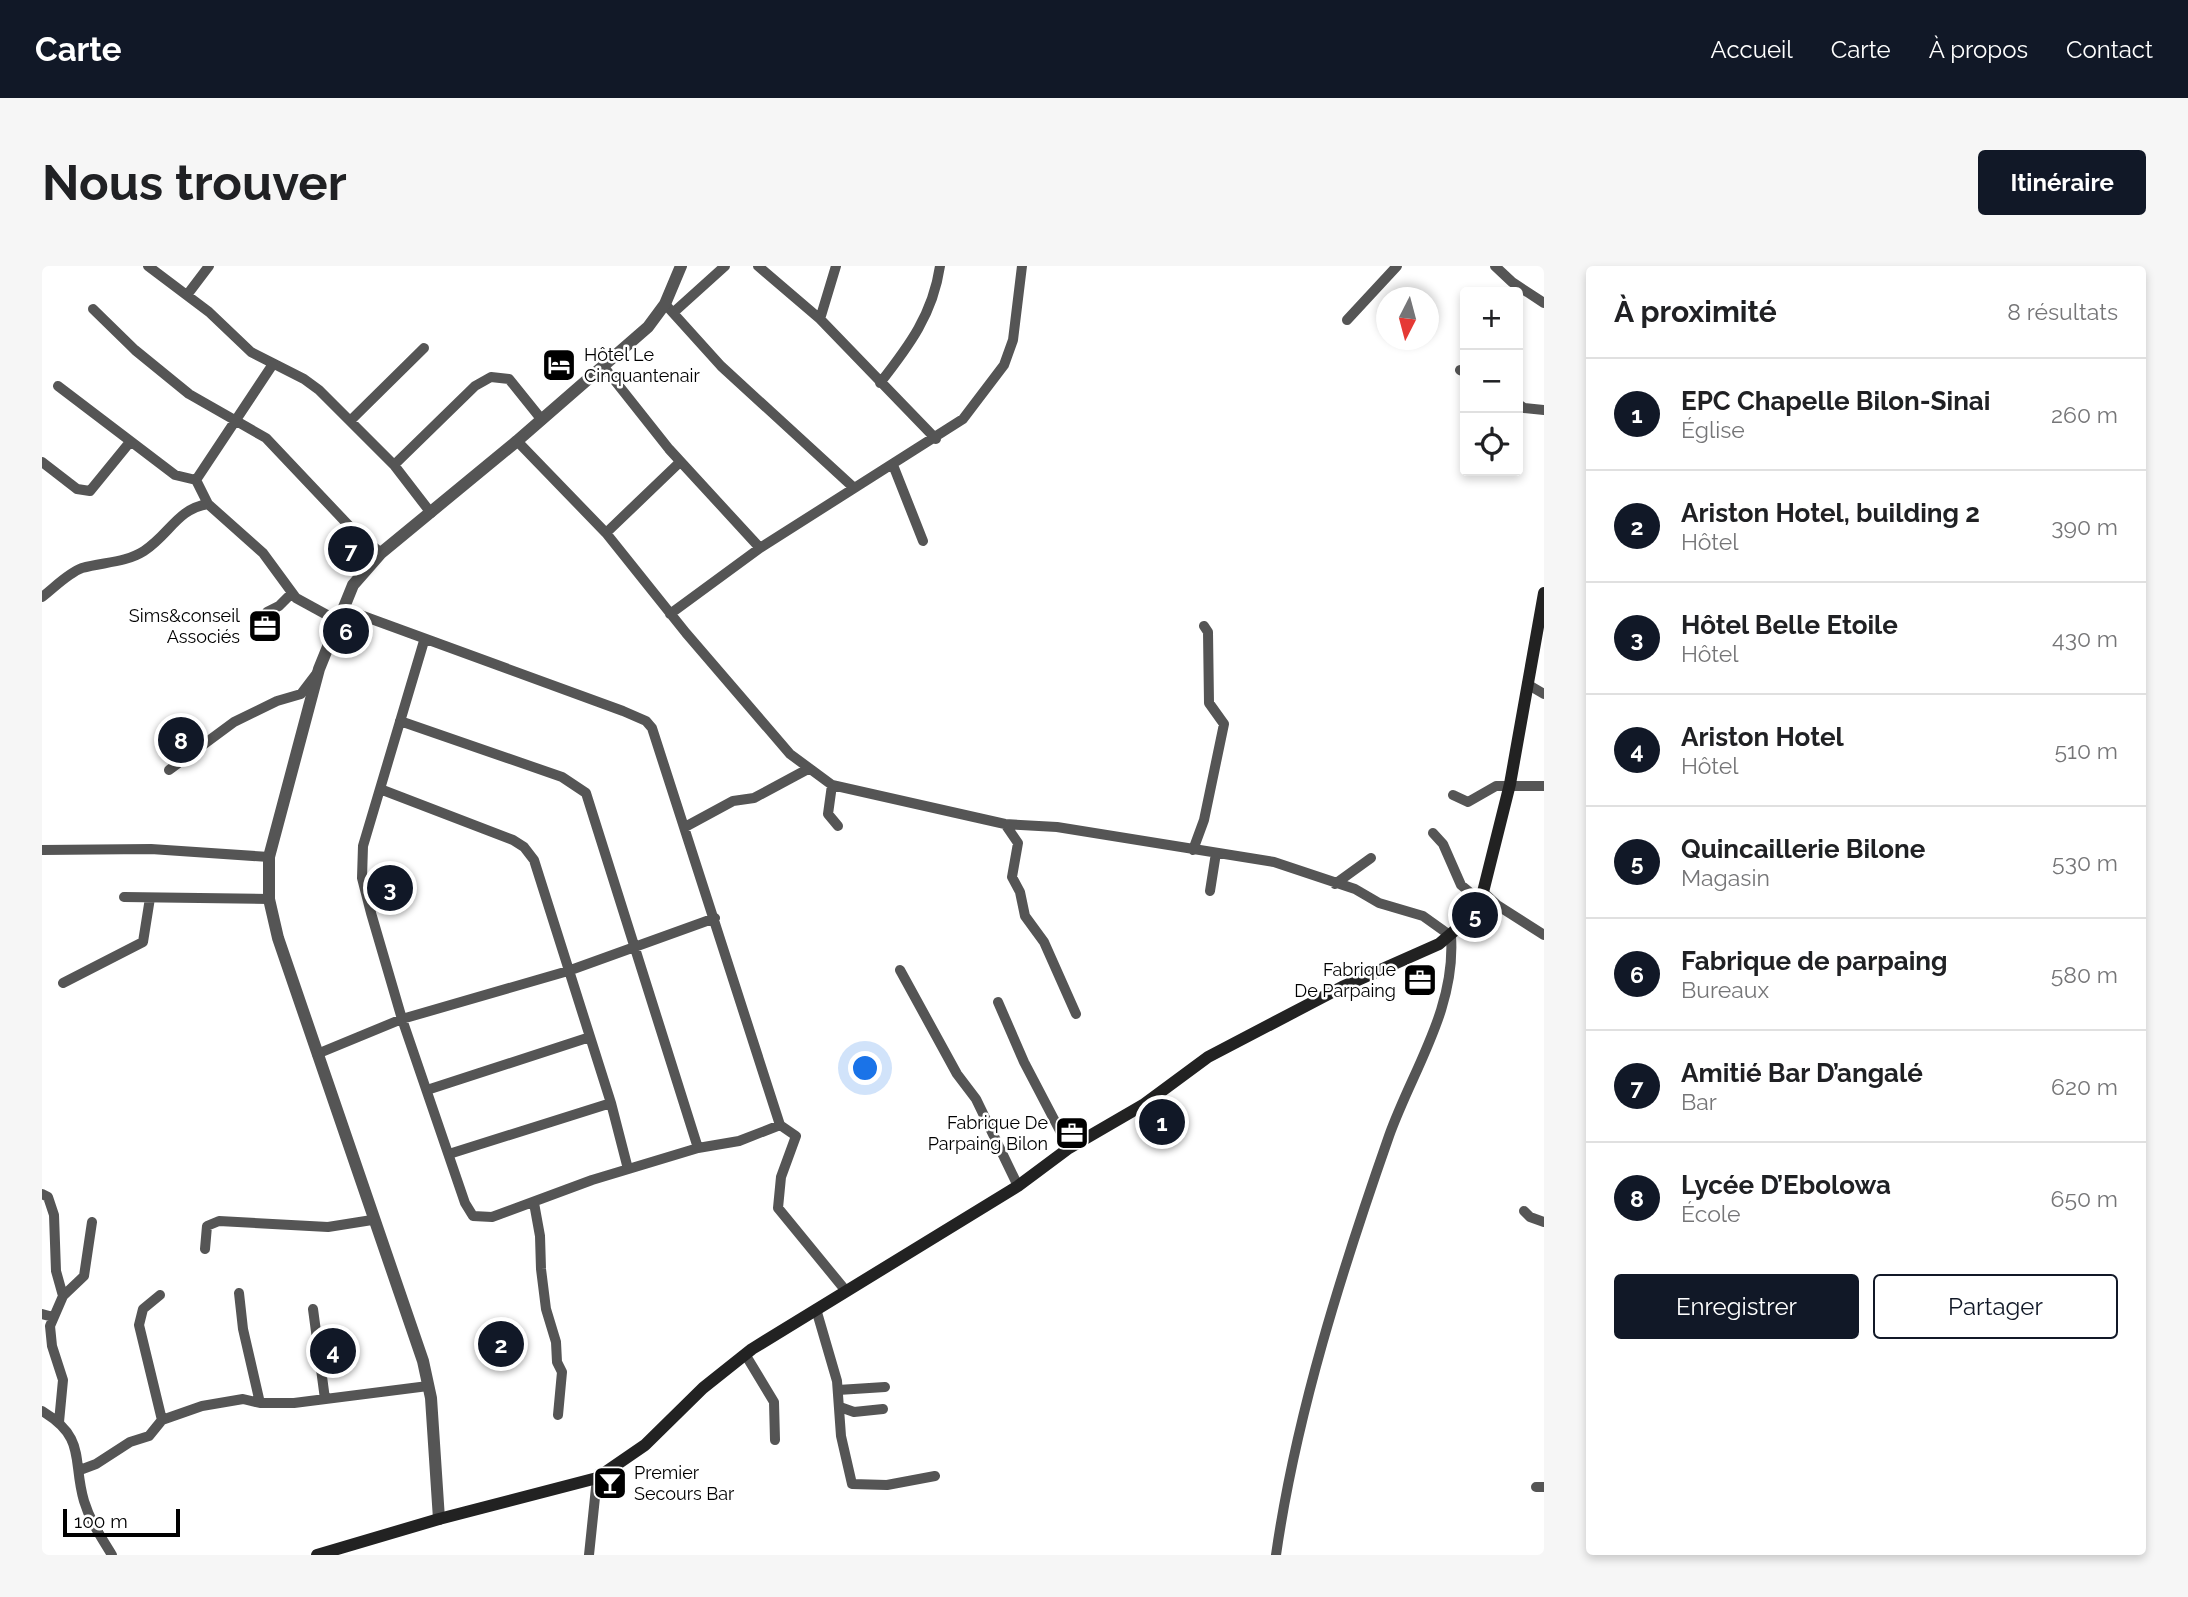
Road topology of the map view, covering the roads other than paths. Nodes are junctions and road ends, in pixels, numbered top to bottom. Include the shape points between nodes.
1 (148, 266) edge
2 (209, 266) edge
3 (681, 266) edge
4 (725, 266) edge
5 (758, 266) edge
6 (836, 266) edge
7 (940, 266) edge
8 (1022, 266) edge
9 (1397, 266) edge
10 (1495, 266) edge
11 (187, 295) junction
12 (1544, 303) edge
13 (670, 308) junction
14 (93, 309) dead end
15 (820, 320) junction
16 (1347, 320) dead end
17 (424, 348) dead end
18 (273, 364) junction
19 (604, 367) junction
20 (880, 383) junction
21 (58, 386) dead end
22 (1523, 407) edge
23 (1544, 410) edge
24 (234, 419) junction
25 (542, 419) junction
26 (351, 420) junction
27 (936, 439) junction
28 (517, 441) junction
29 (130, 442) junction
30 (42, 462) edge
31 (680, 462) junction
32 (394, 465) junction
33 (893, 465) junction
34 (196, 480) junction
35 (853, 487) junction
36 (208, 504) junction
37 (432, 513) junction
38 (606, 533) junction
39 (923, 541) dead end
40 (760, 548) junction
41 (381, 553) junction
42 (292, 593) junction
43 (1544, 593) edge
44 (42, 597) edge
45 (267, 612) dead end
46 (670, 614) junction
47 (341, 615) junction
48 (1204, 626) dead end
49 (424, 640) junction
50 (319, 669) junction
51 (1527, 684) junction
52 (1544, 694) edge
53 (400, 721) junction
54 (808, 769) junction
55 (169, 770) dead end
56 (1510, 784) junction
57 (832, 785) junction
58 (1544, 786) edge
59 (380, 789) junction
60 (1452, 795) dead end
61 (1005, 824) junction
62 (838, 826) dead end
63 (684, 827) junction
64 (1433, 833) dead end
65 (42, 850) edge
66 (1193, 850) junction
67 (1216, 853) junction
68 (269, 857) junction
69 (1371, 858) dead end
70 (1335, 884) junction
71 (1210, 891) dead end
72 (1480, 895) junction
73 (124, 897) dead end
74 (150, 898) junction
75 (269, 899) junction
76 (715, 918) junction
77 (1544, 935) edge
78 (1451, 936) junction
79 (635, 949) junction
80 (900, 970) dead end
81 (568, 971) junction
82 (63, 984) dead end
83 (998, 1002) dead end
84 (1076, 1014) dead end
85 (402, 1019) junction
86 (590, 1037) junction
87 (317, 1054) junction
88 (427, 1090) junction
89 (611, 1103) junction
90 (780, 1125) junction
91 (698, 1148) junction
92 (1069, 1148) junction
93 (449, 1154) junction
94 (628, 1169) junction
95 (1018, 1186) junction
96 (42, 1194) edge
97 (534, 1203) junction
98 (1524, 1210) dead end
99 (372, 1220) junction
100 (92, 1222) dead end
101 (1544, 1222) edge
102 (205, 1249) dead end
103 (846, 1291) junction
104 (239, 1293) dead end
105 (160, 1294) dead end
106 (63, 1296) junction
107 (313, 1309) dead end
108 (816, 1309) junction
109 (47, 1315) edge
110 (746, 1354) junction
111 (428, 1386) junction
112 (885, 1387) dead end
113 (838, 1390) junction
114 (325, 1399) junction
115 (260, 1403) junction
116 (840, 1407) junction
117 (883, 1409) dead end
118 (42, 1411) edge
119 (558, 1415) dead end
120 (162, 1420) junction
121 (59, 1422) junction
122 (775, 1440) dead end
123 (79, 1471) junction
124 (935, 1476) dead end
125 (597, 1478) junction
126 (439, 1519) junction
127 (112, 1555) edge
128 (317, 1555) edge
129 (589, 1555) edge
130 (1276, 1555) edge

1 - 11 street
2 - 11 street
3 - 13 street
4 - 13 street
5 - 15 street
6 - 15 street
7 - 20 street via 929,313
8 - 27 street via 1013,340 1004,365 963,419
9 - 16 street
10 - 12 street
11 - 18 street via 251,352
13 - 19 street
13 - 35 street via 721,366
14 - 24 street via 189,394
15 - 20 street
17 - 26 street
18 - 24 street
18 - 26 street via 304,379
19 - 25 street
19 - 31 street
20 - 27 street
21 - 29 street
22 - 23 street
24 - 34 street
24 - 41 street via 266,438 354,531
25 - 28 street
25 - 32 street via 509,379 491,377 475,386
26 - 32 street
27 - 33 street
28 - 37 street
28 - 38 street
29 - 30 street via 90,491 77,489
29 - 34 street via 175,475
31 - 38 street
31 - 40 street
32 - 37 street
33 - 35 street
33 - 39 street
34 - 36 street
35 - 40 street
36 - 42 street via 263,553
36 - 44 street via 190,507 144,552 127,561 79,569
37 - 41 street
38 - 46 street
40 - 46 street
41 - 47 street via 353,585
42 - 45 street
42 - 47 street
43 - 51 main road
46 - 54 street via 754,714
47 - 49 street
47 - 50 street
48 - 66 street via 1208,632 1209,702 1224,724 1204,820
49 - 53 street
49 - 63 street via 646,721
50 - 55 street via 301,694 234,722
50 - 68 street
51 - 52 street
51 - 56 main road
53 - 59 street
53 - 79 street via 579,786 591,803
54 - 57 street
54 - 63 street
56 - 58 street
56 - 60 street via 1496,786 1468,802
56 - 72 main road
57 - 61 street
57 - 62 street via 828,814
59 - 81 street via 524,847 534,860
59 - 85 street via 363,846 362,878
61 - 66 street via 1057,827
61 - 84 street via 1018,843 1012,877 1025,916 1044,942
63 - 76 street
64 - 72 street via 1443,844 1461,885
65 - 68 street via 151,849
66 - 67 street
67 - 70 street via 1285,865
67 - 71 street
68 - 75 street
69 - 70 street
70 - 78 street via 1423,916
72 - 77 street
72 - 78 main road via 1466,921
73 - 74 street
74 - 75 street
74 - 82 street via 143,942
75 - 87 street
76 - 79 street
76 - 90 street
78 - 92 main road via 1208,1057 1143,1105
78 - 130 street via 1453,960 1438,1022 1390,1133 1303,1415
79 - 81 street
79 - 91 street
80 - 95 street via 957,1074 976,1098
81 - 85 street
81 - 86 street
83 - 92 street
85 - 87 street
85 - 88 street
86 - 88 street
86 - 89 street
87 - 99 street
88 - 93 street
89 - 93 street
89 - 94 street
90 - 91 street via 739,1141
90 - 103 street via 796,1136 781,1177 778,1208
91 - 94 street
92 - 95 main road
93 - 97 street via 473,1216 492,1217
94 - 97 street
95 - 103 main road
96 - 106 street via 48,1197 54,1214 55,1270
97 - 119 street via 546,1309 562,1372
98 - 101 street
99 - 102 street via 328,1227 219,1221 207,1226
99 - 111 street
100 - 106 street via 84,1276
103 - 108 main road
104 - 115 street
105 - 120 street via 143,1309 139,1325
106 - 109 street
107 - 114 street
108 - 110 main road
108 - 113 street
109 - 121 street via 63,1380
110 - 122 street via 774,1402
110 - 125 main road via 703,1388 645,1445
111 - 114 street
111 - 126 street
112 - 113 street
113 - 116 street
114 - 115 street
115 - 120 street via 243,1399 202,1406
116 - 117 street via 854,1412
116 - 124 street via 852,1484 887,1485
118 - 121 street
120 - 123 street via 149,1436 130,1441
121 - 123 street via 78,1451
123 - 127 street via 93,1526
125 - 126 main road
125 - 129 street
126 - 128 main road

